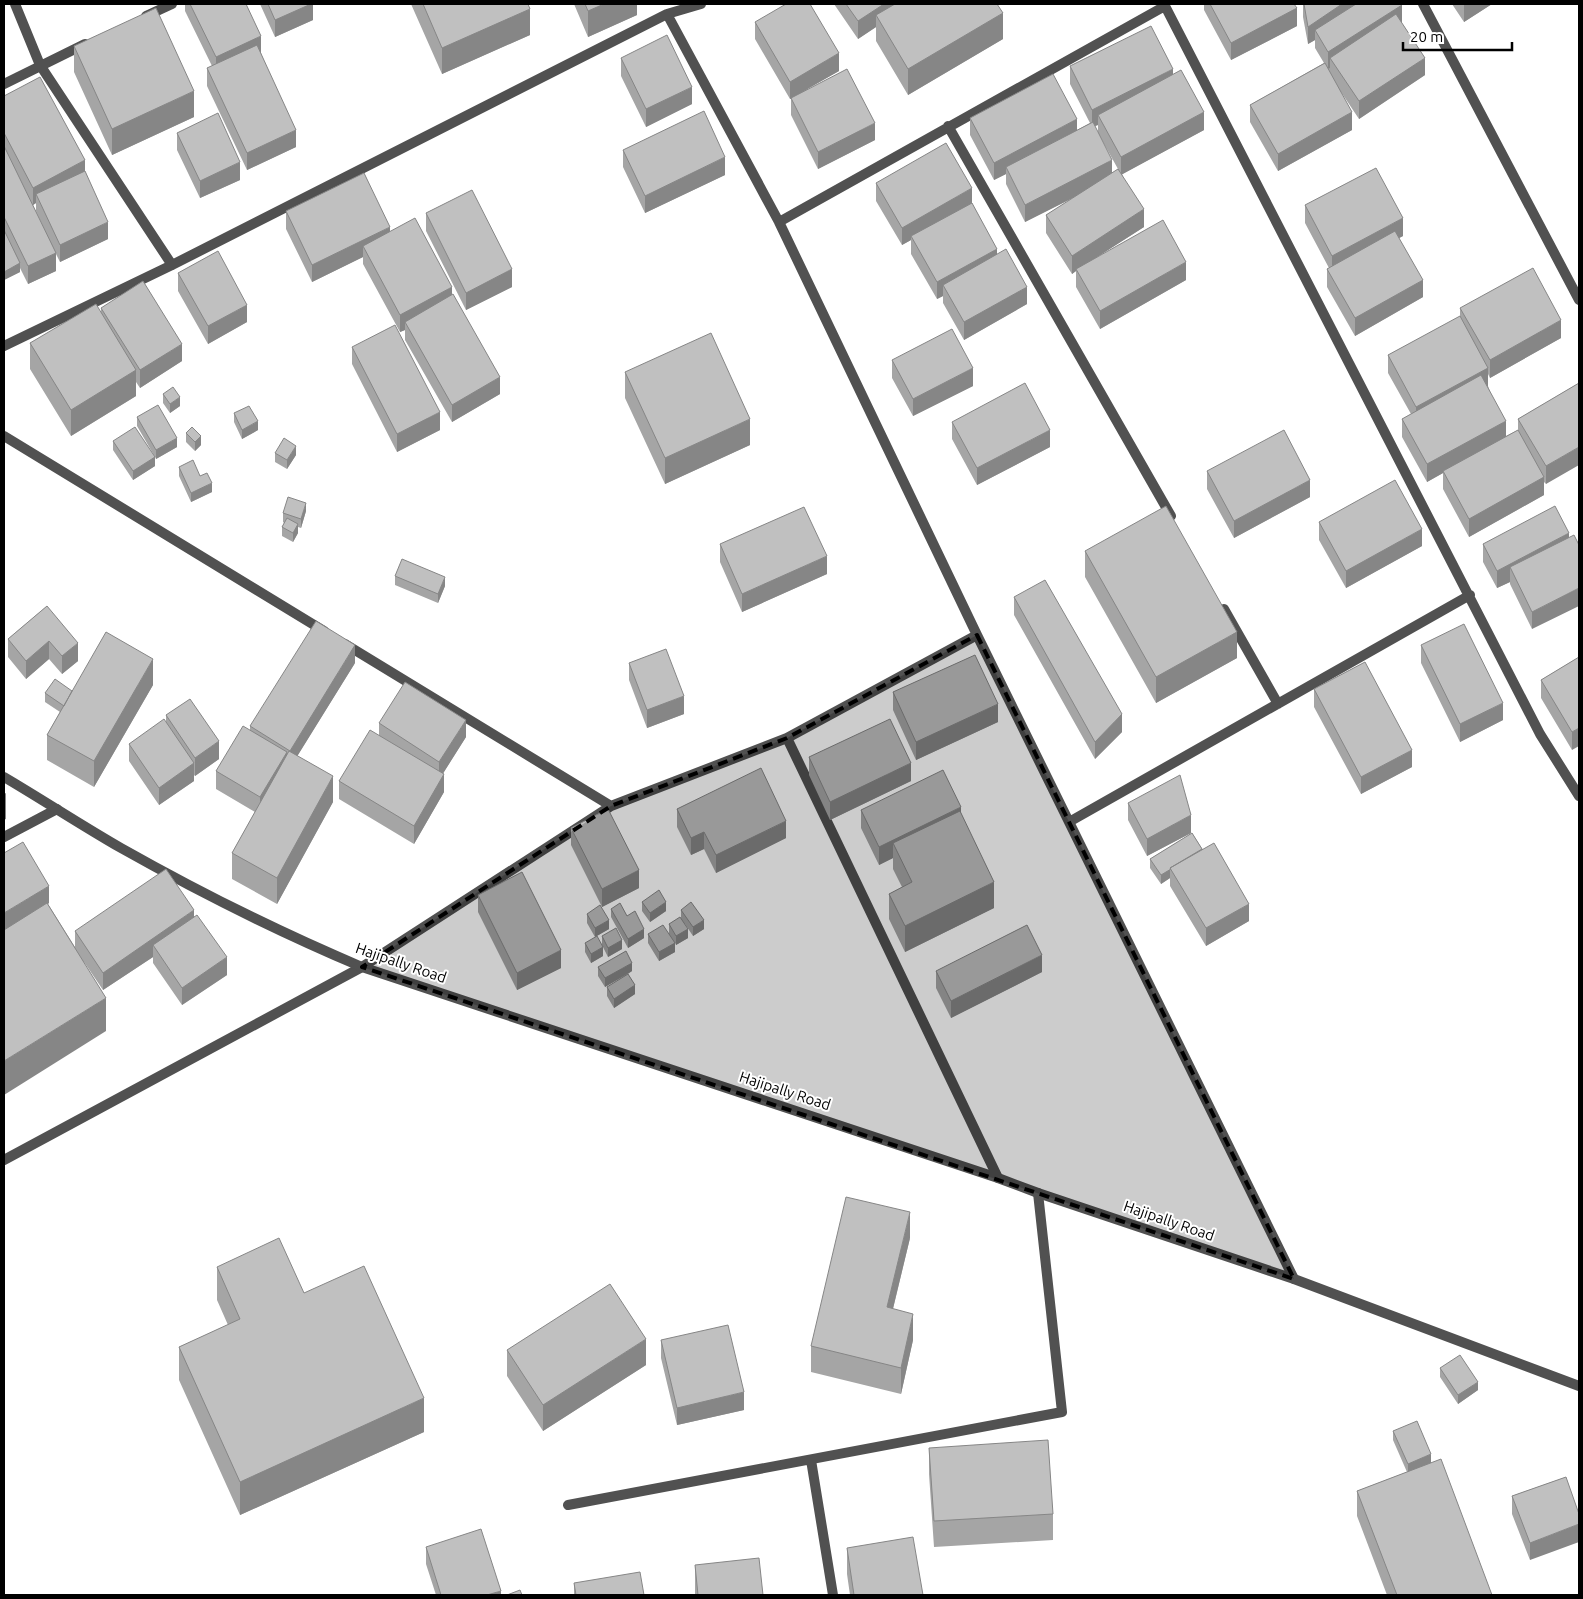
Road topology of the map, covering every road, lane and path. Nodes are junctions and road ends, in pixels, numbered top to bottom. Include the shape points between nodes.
1 (15, 4) edge
2 (172, 4) edge
3 (701, 4) edge
4 (1423, 4) edge
5 (1165, 5) edge
6 (667, 14) junction
7 (137, 20) edge
8 (93, 41) edge
9 (40, 65) junction
10 (4, 84) edge
11 (948, 126) junction
12 (779, 222) junction
13 (172, 265) junction
14 (1579, 300) edge
15 (4, 346) edge
16 (4, 436) edge
17 (1175, 523) edge
18 (1470, 595) junction
19 (1219, 600) edge
20 (976, 635) junction
21 (1278, 704) junction
22 (787, 738) junction
23 (4, 777) edge
24 (1579, 796) edge
25 (611, 806) junction
26 (57, 809) junction
27 (1069, 822) junction
28 (4, 838) edge
29 (362, 967) junction
30 (4, 1160) edge
31 (998, 1178) junction
32 (1038, 1193) junction
33 (1294, 1279) junction
34 (1579, 1386) edge
35 (811, 1460) junction
36 (568, 1505) dead end
37 (833, 1595) edge

1 - 9 street
2 - 7 street
3 - 6 street
4 - 14 street
5 - 11 street
5 - 18 street
6 - 12 street
6 - 13 street
8 - 9 street
9 - 10 street
9 - 13 street
11 - 12 street
11 - 17 street
12 - 20 street
13 - 15 street
16 - 25 street
18 - 21 street
18 - 24 street via 1540,734
19 - 21 street
20 - 22 street
20 - 27 street
21 - 27 street
22 - 25 street
22 - 31 street
23 - 26 street, Hajipally Road
25 - 29 street
26 - 28 street
26 - 29 street, Hajipally Road via 198,890 300,941
27 - 33 street
29 - 30 street
29 - 31 street, Hajipally Road
31 - 32 street, Hajipally Road
32 - 33 street, Hajipally Road
32 - 35 street via 1062,1412
33 - 34 street, Hajipally Road
35 - 36 street
35 - 37 street

